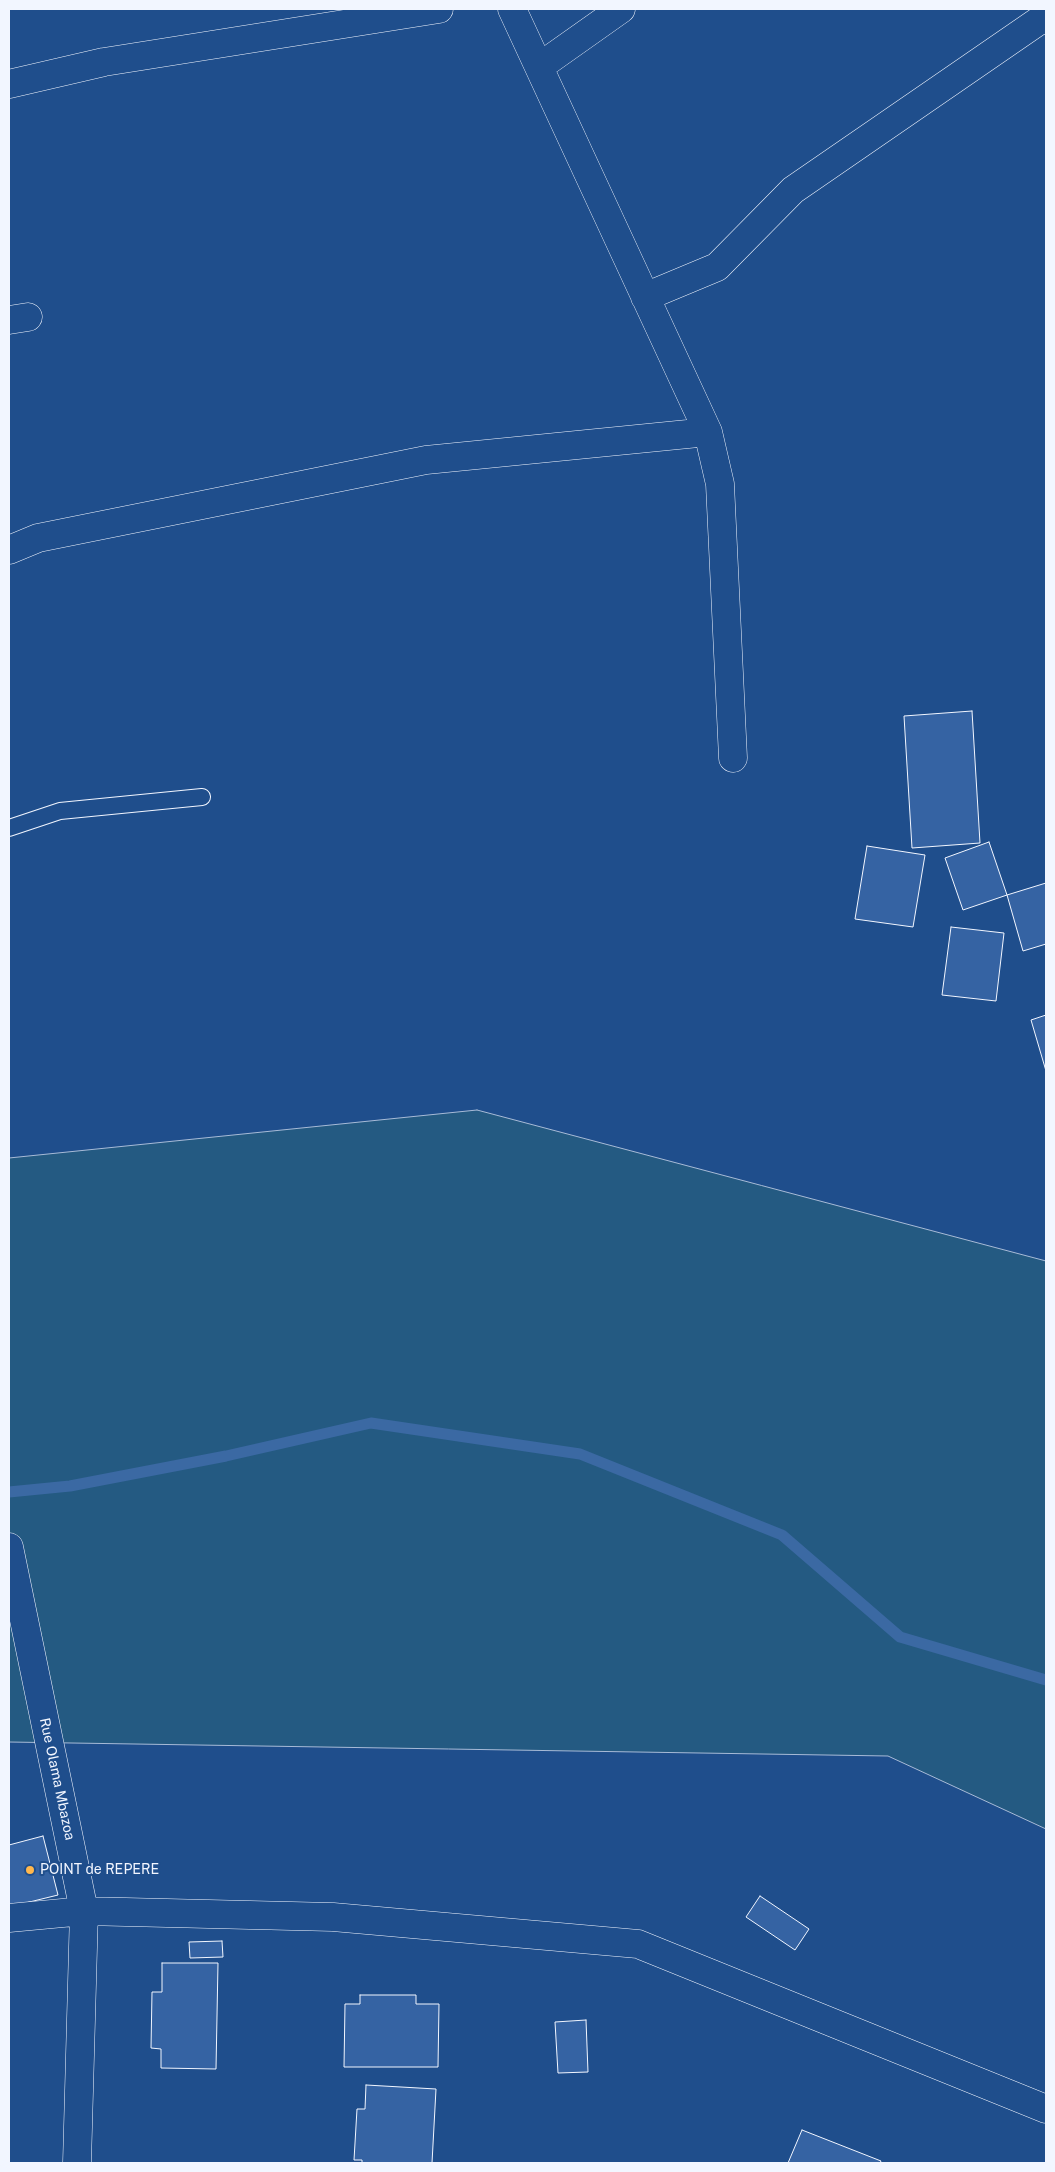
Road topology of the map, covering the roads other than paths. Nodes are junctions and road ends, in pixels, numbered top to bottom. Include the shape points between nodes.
1 (439, 9) edge
2 (512, 9) edge
3 (621, 9) edge
4 (1046, 20) edge
5 (538, 67) junction
6 (9, 84) edge
7 (645, 297) junction
8 (708, 432) junction
9 (9, 550) edge
10 (733, 758) dead end
11 (202, 796) dead end
12 (9, 828) edge
13 (11, 1558) edge
14 (84, 1911) junction
15 (9, 1918) edge
16 (1046, 2109) edge
17 (77, 2163) edge

1 - 6 street via 104,62
2 - 5 street
3 - 5 street
4 - 7 street via 1040,20 792,190 717,267
5 - 7 street
7 - 8 street
8 - 9 street via 426,460 38,538
8 - 10 street via 720,484
11 - 12 lane via 60,811
13 - 14 street, Rue Olama Mbazoa
14 - 15 street
14 - 16 street via 333,1917 638,1944
14 - 17 street, Rue Olama Mbazoa

